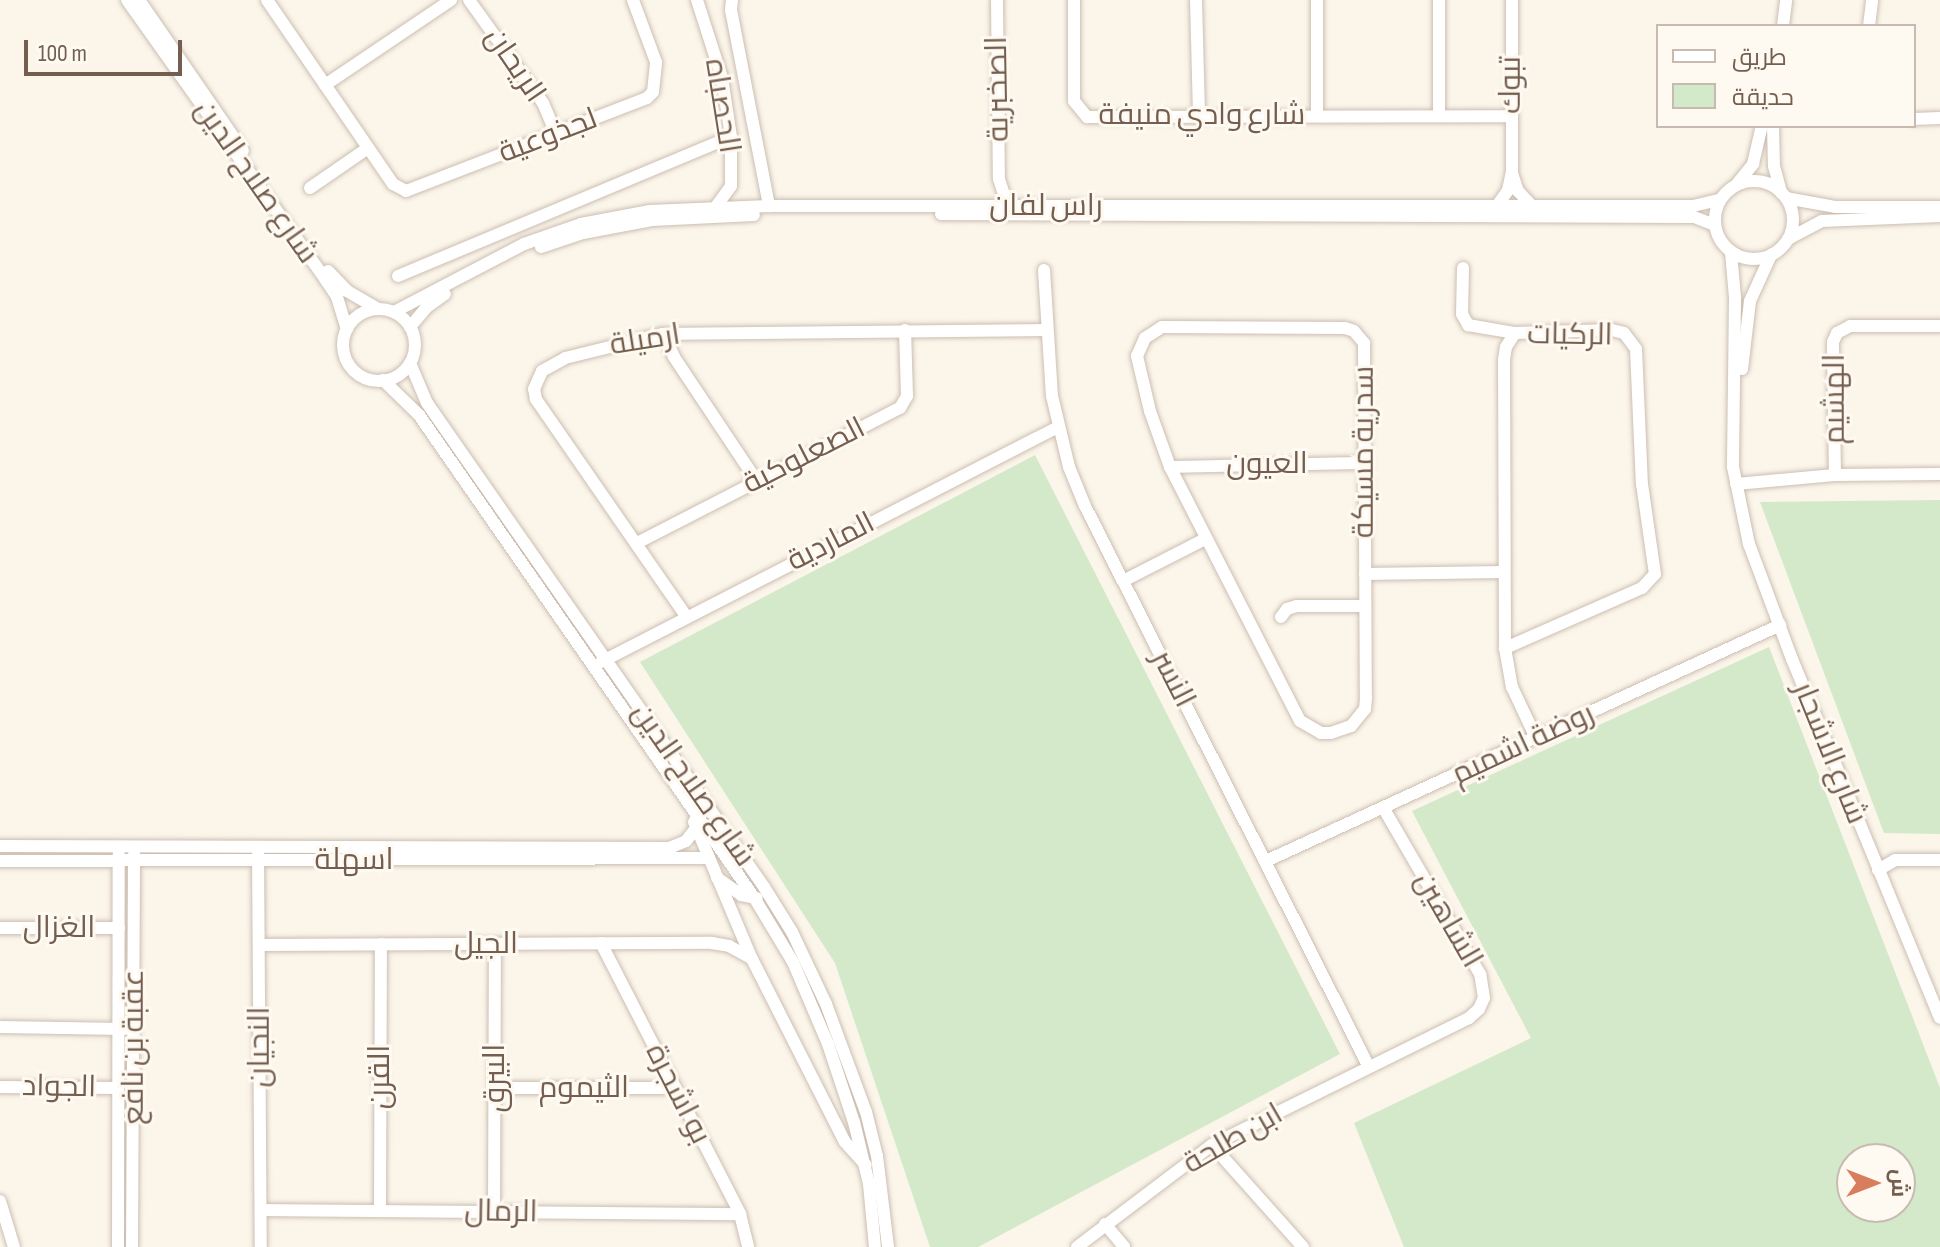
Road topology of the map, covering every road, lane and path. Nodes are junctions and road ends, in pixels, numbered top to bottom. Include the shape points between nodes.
1 (127, 0) edge
2 (139, 0) edge
3 (267, 0) edge
4 (451, 0) edge
5 (469, 0) edge
6 (633, 0) edge
7 (697, 0) edge
8 (732, 0) edge
9 (997, 0) edge
10 (1074, 0) edge
11 (1196, 0) edge
12 (1317, 0) edge
13 (1439, 0) edge
14 (1512, 0) edge
15 (1786, 0) edge
16 (1872, 0) edge
17 (1783, 24) edge
18 (1869, 24) edge
19 (325, 85) junction
20 (1317, 116) junction
21 (1439, 116) junction
22 (1511, 116) junction
23 (1199, 117) junction
24 (1940, 118) edge
25 (1916, 119) edge
26 (1762, 128) edge
27 (1773, 128) edge
28 (556, 133) junction
29 (731, 137) junction
30 (368, 148) junction
31 (1512, 171) junction
32 (999, 179) junction
33 (1737, 185) junction
34 (310, 188) dead end
35 (1784, 195) junction
36 (1720, 200) junction
37 (768, 202) junction
38 (720, 204) junction
39 (990, 206) junction
40 (1008, 206) junction
41 (1497, 206) junction
42 (1533, 207) junction
43 (1940, 207) edge
44 (1940, 216) edge
45 (1715, 225) junction
46 (1788, 239) junction
47 (1731, 252) junction
48 (1771, 255) junction
49 (1463, 268) dead end
50 (1044, 270) dead end
51 (398, 276) dead end
52 (378, 309) junction
53 (394, 312) junction
54 (1940, 326) edge
55 (410, 327) junction
56 (347, 329) junction
57 (905, 330) junction
58 (1045, 330) junction
59 (1515, 333) junction
60 (663, 334) junction
61 (410, 363) junction
62 (383, 380) junction
63 (1058, 427) junction
64 (1364, 463) junction
65 (1170, 467) junction
66 (1940, 474) edge
67 (1835, 475) junction
68 (756, 480) junction
69 (1736, 484) junction
70 (1205, 539) junction
71 (637, 543) junction
72 (1504, 572) junction
73 (1365, 574) junction
74 (1123, 581) junction
75 (1365, 606) junction
76 (686, 616) junction
77 (1281, 617) dead end
78 (1780, 625) junction
79 (1505, 648) junction
80 (606, 659) junction
81 (594, 667) junction
82 (1536, 738) junction
83 (689, 804) junction
84 (1384, 809) junction
85 (696, 828) junction
86 (0, 846) edge
87 (119, 853) junction
88 (134, 853) junction
89 (258, 854) junction
90 (709, 858) junction
91 (1940, 860) edge
92 (0, 861) edge
93 (1266, 861) junction
94 (1878, 870) junction
95 (715, 876) junction
96 (764, 887) junction
97 (755, 899) junction
98 (732, 917) junction
99 (0, 928) edge
100 (119, 928) junction
101 (601, 943) junction
102 (712, 943) junction
103 (381, 944) junction
104 (495, 944) junction
105 (259, 945) junction
106 (752, 959) junction
107 (1940, 1018) edge
108 (0, 1027) edge
109 (119, 1029) junction
110 (134, 1029) junction
111 (1369, 1067) junction
112 (673, 1084) junction
113 (0, 1087) edge
114 (118, 1088) junction
115 (495, 1088) junction
116 (1212, 1145) junction
117 (871, 1163) junction
118 (0, 1201) edge
119 (261, 1210) junction
120 (380, 1211) junction
121 (494, 1212) junction
122 (740, 1214) junction
123 (1105, 1224) junction
124 (14, 1247) edge
125 (118, 1247) edge
126 (132, 1247) edge
127 (261, 1247) edge
128 (748, 1247) edge
129 (875, 1247) edge
130 (888, 1247) edge
131 (1077, 1247) edge
132 (1124, 1247) edge
133 (1303, 1247) edge

1 - 56 street, شارع صلاح الدين via 325,279
2 - 52 street, شارع صلاح الدين via 331,275 355,298
3 - 19 street, لجذوعية
4 - 19 street
5 - 28 street, الريحان via 543,103
6 - 28 street, لجذوعية via 656,62 653,92
7 - 29 street, الحصباه via 722,78
8 - 37 street
9 - 32 street, الصخبرية
10 - 23 street, شارع وادي منيفة via 1074,101 1079,111 1097,118
11 - 23 street
12 - 20 street
13 - 21 street
14 - 22 street, تبوك
15 - 17 street
16 - 18 street
19 - 30 street, لجذوعية
20 - 21 street, شارع وادي منيفة
20 - 23 street, شارع وادي منيفة
21 - 22 street, شارع وادي منيفة
22 - 31 street, تبوك
24 - 25 street
26 - 33 street via 1753,164
27 - 35 street via 1774,166
28 - 30 street, لجذوعية via 406,191 393,184
29 - 38 street, الحصباه via 732,181
29 - 51 street
30 - 34 street
31 - 41 street, تبوك
31 - 42 street, تبوك via 1518,191
32 - 39 street, الصخبرية
32 - 40 street, الصخبرية
33 - 35 street via 1760,182
33 - 36 street
35 - 43 street via 1836,207
35 - 46 street via 1793,223
36 - 42 street, راس لفان via 1693,206
36 - 45 street
37 - 38 street, راس لفان
37 - 39 street, راس لفان
38 - 53 street, راس لفان via 638,212 567,229 513,250
39 - 40 street, راس لفان
40 - 41 street, راس لفان
41 - 42 street, راس لفان
44 - 46 street via 1822,221
45 - 47 street
45 - 55 street, راس لفان via 1694,217 679,217 617,225 526,252 436,300
46 - 48 street
47 - 48 street via 1746,259
47 - 69 street, شارع الاشجار
48 - 69 street, شارع الاشجار via 1749,311
49 - 59 street via 1464,321
50 - 58 street, النسر
52 - 53 street
52 - 56 street via 360,315
53 - 55 street
54 - 67 street, الهشيم via 1850,326 1837,333
55 - 61 street via 415,349
56 - 62 street via 344,350 352,368 366,378
57 - 58 street, ارميلة
57 - 60 street, ارميلة
57 - 68 street, الصعلوكية via 907,396 900,408
58 - 63 street, النسر
59 - 72 street, الركيات via 1504,360
59 - 79 street, الركيات via 1612,330 1631,339 1636,349 1642,484 1656,565 1642,588
60 - 68 street
60 - 71 street, ارميلة via 565,358 542,371 534,389
61 - 62 street via 399,375
61 - 80 street, شارع صلاح الدين via 427,403
62 - 81 street, شارع صلاح الدين via 419,415
63 - 74 street, النسر via 1085,506
63 - 76 street, الماردية
64 - 65 street, العيون
64 - 65 street, سدرية مسيكة via 1364,343 1354,331 1162,327 1145,338 1137,356
64 - 73 street, سدرية مسيكة
65 - 70 street, سدرية مسيكة
66 - 67 street
67 - 69 street
68 - 71 street, الصعلوكية
69 - 78 street, شارع الاشجار via 1749,544
70 - 74 street
70 - 75 street, سدرية مسيكة via 1300,721 1311,730 1331,733 1351,726 1365,709
71 - 76 street, ارميلة
72 - 73 street, سدرية مسيكة
72 - 79 street, الركيات
73 - 75 street, سدرية مسيكة
74 - 93 street, النسر
75 - 77 street via 1297,606
76 - 80 street, الماردية
78 - 82 street, روضة اشميم
78 - 94 street, شارع الاشجار
79 - 82 street, الركيات via 1512,687
80 - 81 street, الماردية
80 - 96 street, شارع صلاح الدين
81 - 83 street, شارع صلاح الدين
82 - 84 street, روضة اشميم
83 - 85 street, شارع صلاح الدين
83 - 97 street, شارع صلاح الدين
84 - 93 street, روضة اشميم
84 - 111 street, الشاهين via 1480,974 1484,998 1469,1018
85 - 89 street, اسهلة via 686,841 669,848
85 - 90 street, شارع صلاح الدين
86 - 87 street, اسهلة
87 - 88 street, اسهلة
87 - 92 street, اسهلة
87 - 100 street, عقبة بن نافع
88 - 89 street, اسهلة
88 - 110 street, عقبة بن نافع
89 - 90 street, اسهلة
89 - 105 street, النجيان
90 - 95 street, شارع صلاح الدين
91 - 94 street via 1895,860
93 - 111 street, النسر
94 - 107 street, شارع الاشجار
95 - 97 street
95 - 98 street, شارع صلاح الدين
96 - 97 street
96 - 117 street, شارع صلاح الدين via 792,932 831,1017 866,1112
97 - 117 street, شارع صلاح الدين via 798,972
98 - 102 street via 725,933
98 - 106 street, شارع صلاح الدين
99 - 100 street, الغزال
100 - 109 street, عقبة بن نافع
101 - 102 street, الجيل
101 - 104 street, الجيل
101 - 112 street, بو اشجرة
102 - 106 street, الجيل
103 - 104 street, الجيل
103 - 105 street, الجيل
103 - 120 street, القرن
104 - 115 street, البيرق
105 - 119 street, النجيان
106 - 117 street, شارع صلاح الدين via 845,1142
108 - 109 street
109 - 110 street
109 - 114 street, عقبة بن نافع
110 - 126 street, عقبة بن نافع
111 - 116 street, ابن طلحة
112 - 115 street, الثيموم
112 - 122 street, بو اشجرة
113 - 114 street, الجواد
114 - 125 street, عقبة بن نافع
115 - 121 street, البيرق
116 - 123 street, ابن طلحة
116 - 133 street
117 - 129 street, شارع صلاح الدين
117 - 130 street, شارع صلاح الدين
118 - 124 street
119 - 120 street, الرمال
119 - 127 street, النجيان
120 - 121 street, الرمال
121 - 122 street, الرمال
122 - 128 street, بو اشجرة
123 - 131 street, ابن طلحة
123 - 132 street

